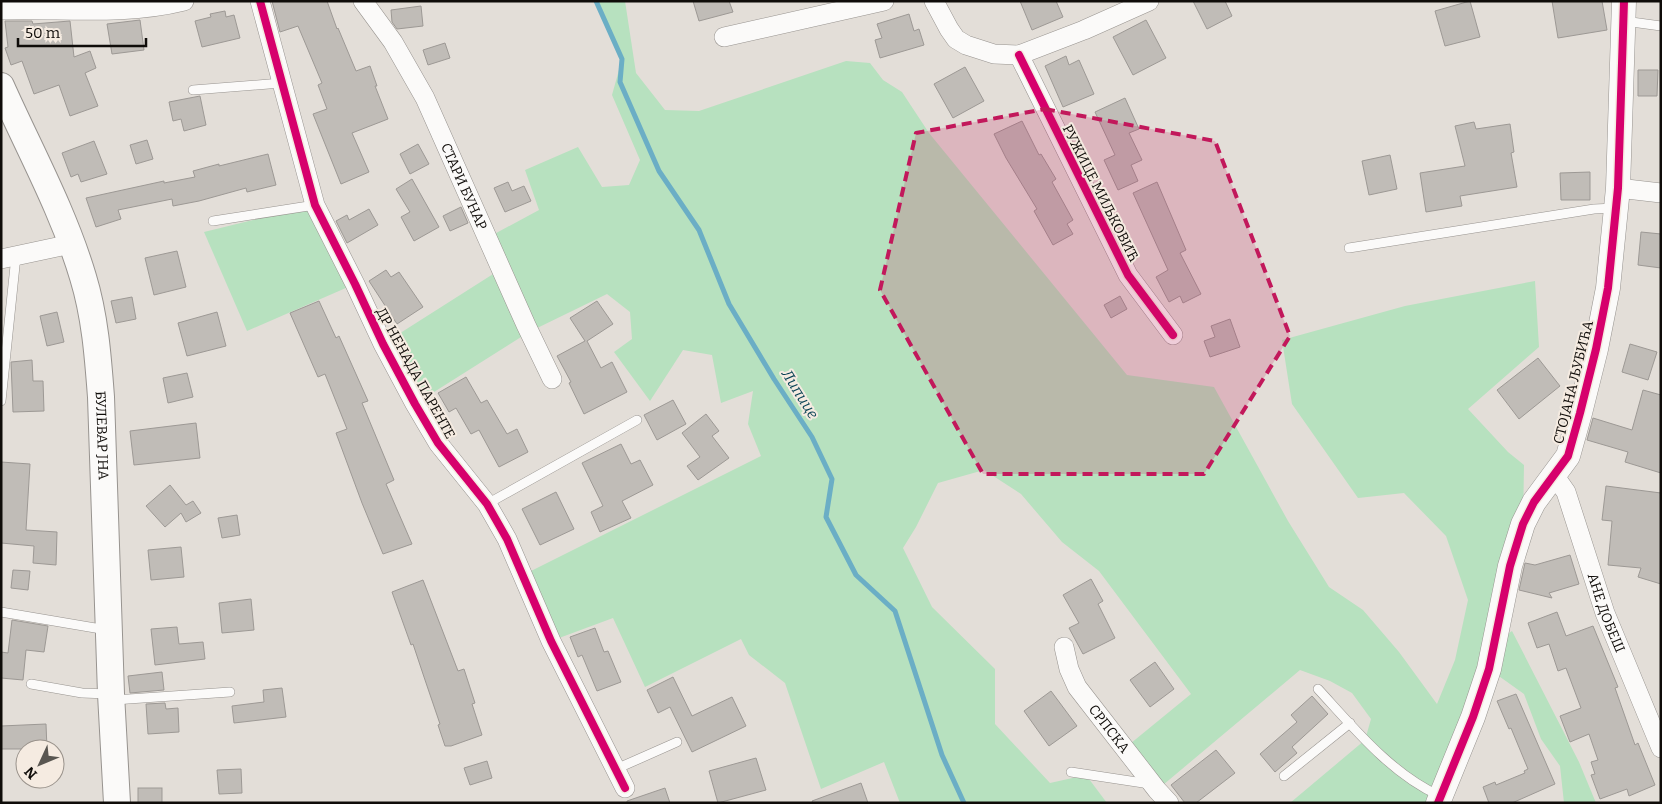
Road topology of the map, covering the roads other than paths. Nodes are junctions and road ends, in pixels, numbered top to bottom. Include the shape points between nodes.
1 (184, 1) edge
2 (260, 1) edge
3 (363, 1) edge
4 (884, 1) edge
5 (934, 1) edge
6 (1149, 1) edge
7 (1, 10) edge
8 (1623, 11) edge
9 (1661, 26) edge
10 (724, 37) dead end
11 (1019, 55) junction
12 (281, 83) junction
13 (1, 86) edge
14 (193, 90) dead end
15 (1661, 193) edge
16 (1617, 198) junction
17 (315, 205) junction
18 (213, 220) dead end
19 (71, 244) junction
20 (1348, 248) dead end
21 (9, 257) edge
22 (1173, 335) dead end
23 (552, 379) dead end
24 (1, 401) edge
25 (637, 420) dead end
26 (1554, 475) junction
27 (487, 504) junction
28 (1, 612) edge
29 (110, 631) junction
30 (1064, 646) dead end
31 (32, 684) dead end
32 (1318, 689) dead end
33 (230, 692) dead end
34 (111, 697) junction
35 (1350, 723) junction
36 (1659, 736) edge
37 (677, 742) dead end
38 (616, 769) junction
39 (1071, 772) dead end
40 (1284, 776) dead end
41 (1153, 784) junction
42 (625, 788) dead end
43 (1439, 799) edge
44 (117, 803) edge
45 (1169, 803) edge

1 - 7 street via 129,10
2 - 12 street, ДР НЕНАДА ПАРЕНТЕ
3 - 23 street, СТАРИ БУНАР via 425,98
4 - 10 street
5 - 11 street via 956,39 994,54
6 - 11 street
8 - 9 lane, СТОЈАНА ЉУБИЋА
8 - 16 street, СТОЈАНА ЉУБИЋА
11 - 22 street, РУЖИЦЕ МИЉКОВИЋ via 1128,275
12 - 14 lane
12 - 17 street, ДР НЕНАДА ПАРЕНТЕ
13 - 19 main road, БУЛЕВАР ЈНА via 60,212
15 - 16 street
16 - 20 lane via 1594,209
16 - 26 street, СТОЈАНА ЉУБИЋА via 1608,288 1596,349 1568,456
17 - 18 lane
17 - 27 street, ДР НЕНАДА ПАРЕНТЕ via 420,412 438,443
19 - 21 street
19 - 29 main road, БУЛЕВАР ЈНА via 84,278 98,352
21 - 24 lane
25 - 27 lane
26 - 36 street, АНЕ ДОБЕШ via 1566,492 1605,613
26 - 43 street, СТОЈАНА ЉУБИЋА via 1523,524 1510,566 1489,669
27 - 38 street, ДР НЕНАДА ПАРЕНТЕ via 507,539 551,642
28 - 29 lane
29 - 34 main road, БУЛЕВАР ЈНА
30 - 41 street, СРПСКА via 1077,687
31 - 34 lane
32 - 35 lane
33 - 34 lane
34 - 44 main road, БУЛЕВАР ЈНА
35 - 40 lane
35 - 43 lane via 1409,778
37 - 38 lane
38 - 42 street, ДР НЕНАДА ПАРЕНТЕ
39 - 41 lane
41 - 45 street, СРПСКА

